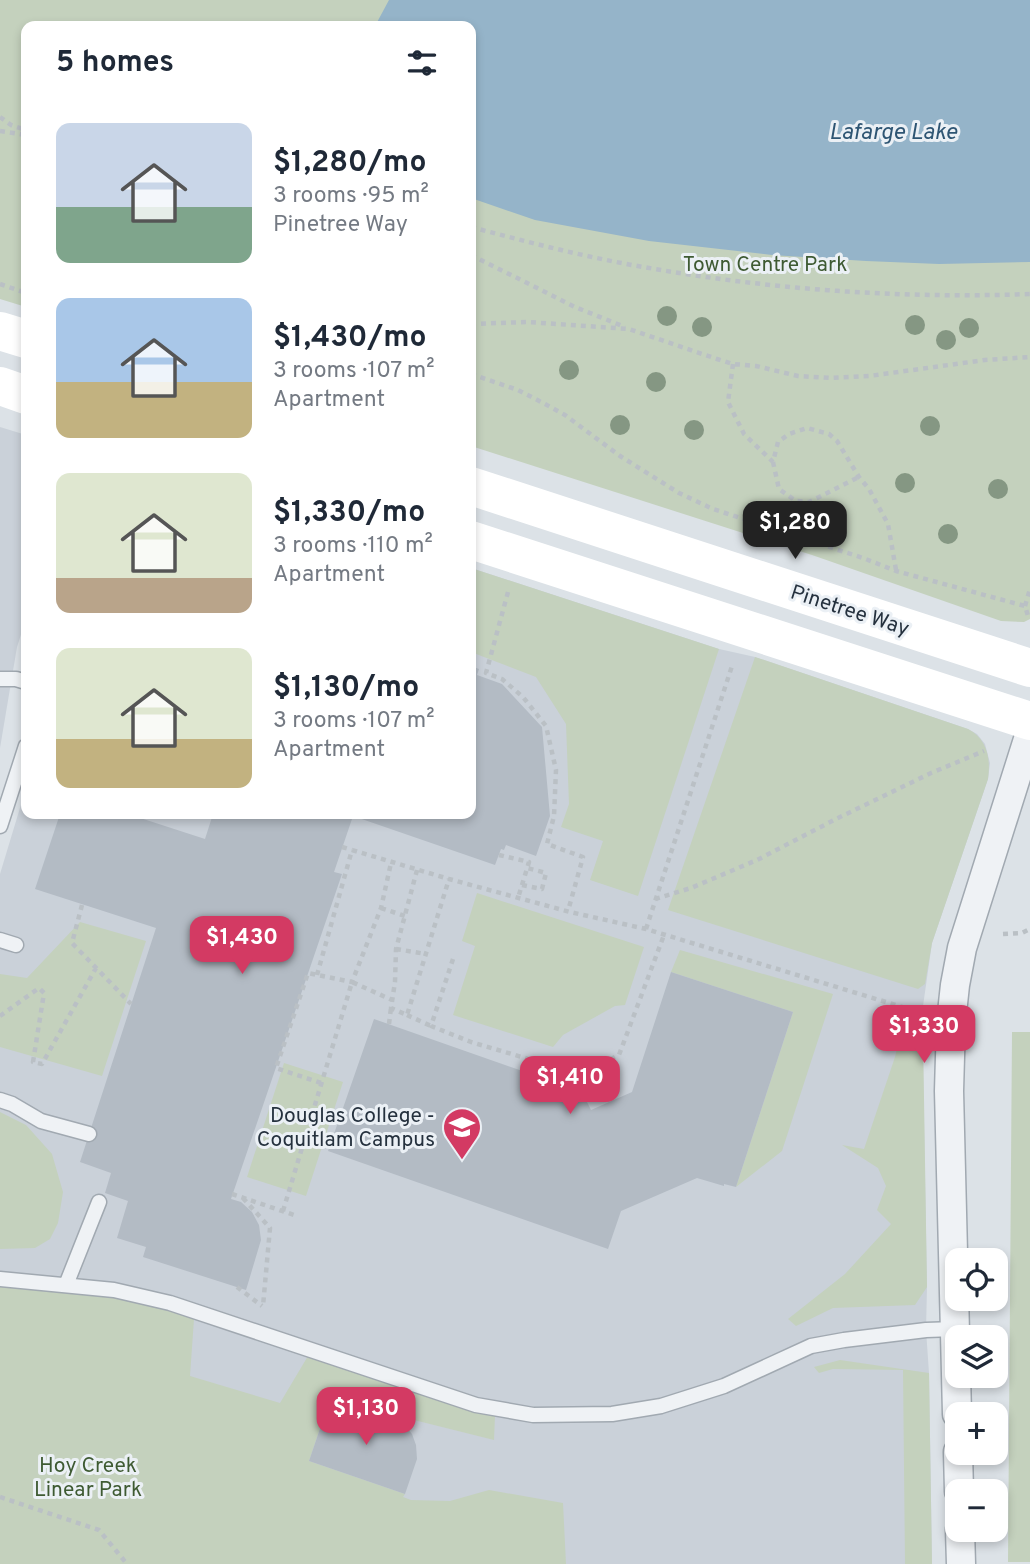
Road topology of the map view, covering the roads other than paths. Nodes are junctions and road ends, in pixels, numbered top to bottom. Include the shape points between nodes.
1 (0, 331) edge
2 (21, 338) edge
3 (0, 386) edge
4 (21, 393) edge
5 (476, 488) edge
6 (476, 542) edge
7 (1030, 668) edge
8 (0, 679) edge
9 (21, 680) edge
10 (1030, 721) edge
11 (1030, 733) edge
12 (21, 762) edge
13 (0, 827) edge
14 (0, 940) edge
15 (16, 944) dead end
16 (0, 1100) edge
17 (89, 1135) dead end
18 (99, 1202) dead end
19 (0, 1279) edge
20 (66, 1285) junction
21 (955, 1325) edge
22 (945, 1329) edge
23 (960, 1542) edge
24 (961, 1564) edge

1 - 2 main road
3 - 4 main road
5 - 7 main road, Pinetree Way
6 - 10 main road
8 - 9 lane
11 - 21 street via 955,985 949,1091
12 - 13 lane
14 - 15 lane
16 - 17 lane via 41,1121
18 - 20 lane
19 - 20 lane
20 - 22 lane via 170,1303 476,1405 533,1415 612,1414 661,1406 724,1386 817,1344
23 - 24 street

